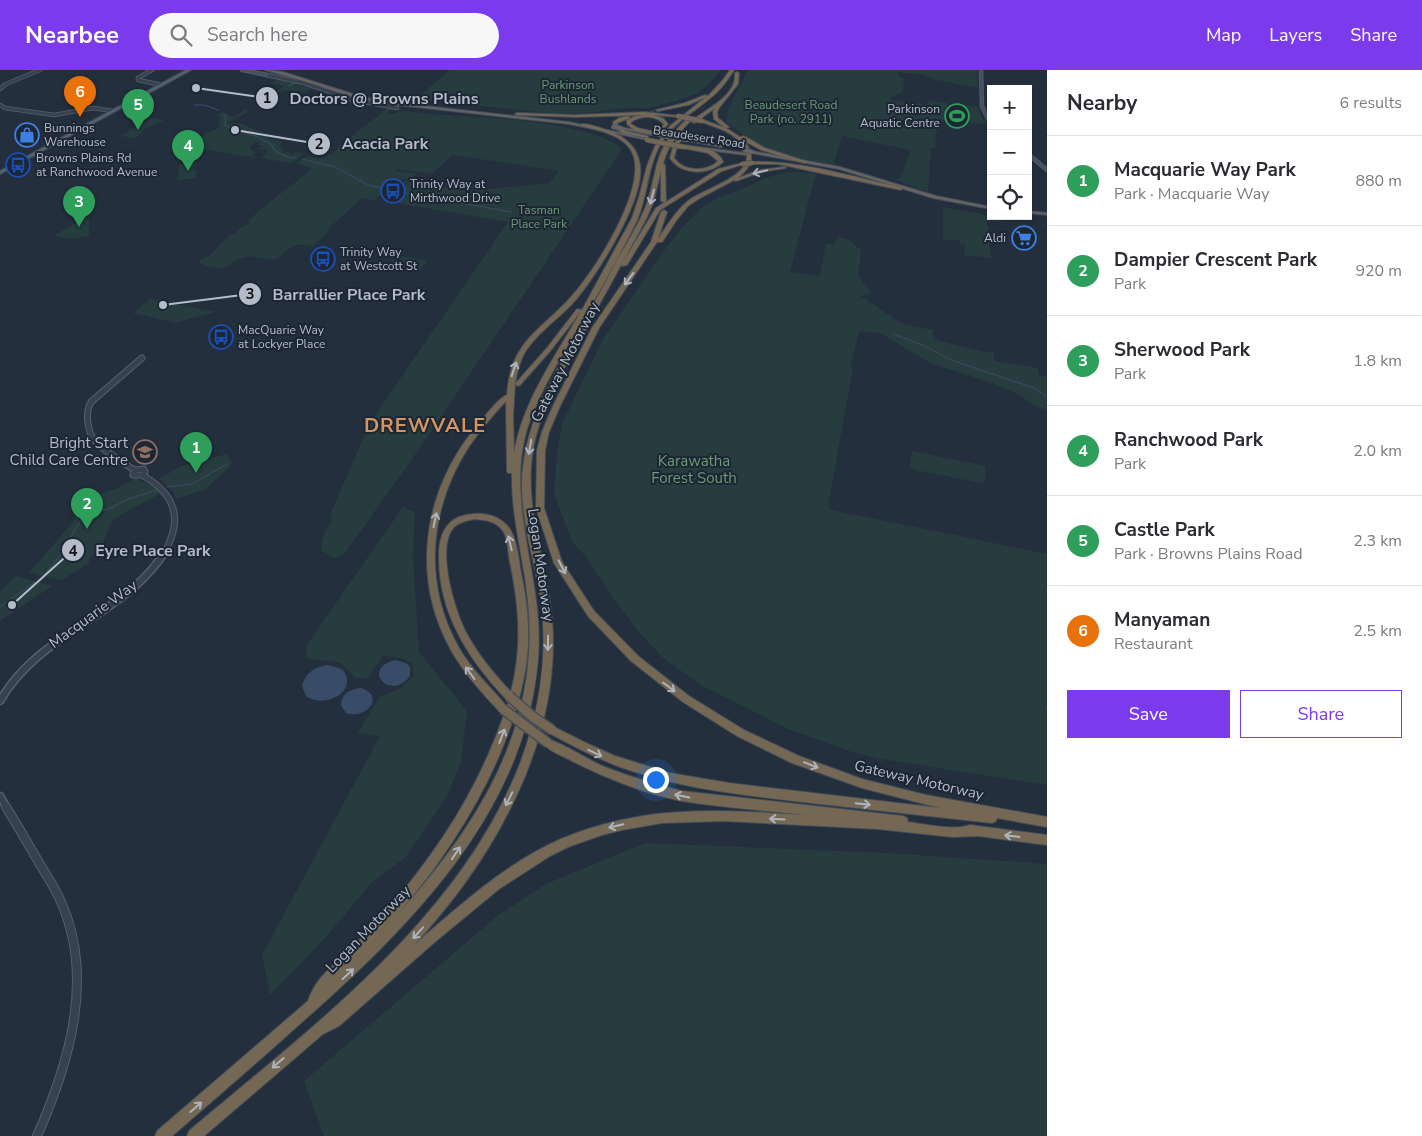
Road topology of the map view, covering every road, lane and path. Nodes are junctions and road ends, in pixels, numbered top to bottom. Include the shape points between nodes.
1 (40, 70) edge
2 (45, 70) edge
3 (152, 70) edge
4 (183, 70) edge
5 (190, 70) edge
6 (242, 70) edge
7 (247, 70) edge
8 (280, 70) edge
9 (288, 70) edge
10 (728, 70) edge
11 (732, 70) edge
12 (981, 70) edge
13 (985, 70) edge
14 (267, 72) edge
15 (738, 72) edge
16 (147, 73) junction
17 (301, 73) dead end
18 (286, 78) junction
19 (321, 79) dead end
20 (165, 80) junction
21 (143, 82) junction
22 (10, 85) junction
23 (158, 85) junction
24 (148, 86) junction
25 (339, 88) junction
26 (0, 90) edge
27 (712, 92) junction
28 (353, 96) junction
29 (727, 97) junction
30 (399, 106) junction
31 (984, 106) junction
32 (0, 107) edge
33 (98, 109) junction
34 (111, 110) junction
35 (460, 111) junction
36 (658, 112) tunnel mouth
37 (987, 112) edge
38 (60, 114) junction
39 (517, 114) junction
40 (643, 114) tunnel mouth
41 (67, 115) junction
42 (606, 115) junction
43 (97, 116) junction
44 (56, 118) junction
45 (987, 120) edge
46 (584, 125) junction
47 (649, 137) junction
48 (672, 137) joint
49 (664, 142) joint
50 (685, 146) junction
51 (664, 150) junction
52 (744, 152) junction
53 (752, 153) junction
54 (1032, 155) edge
55 (1032, 156) edge
56 (806, 162) junction
57 (1047, 165) edge
58 (1047, 170) edge
59 (0, 171) edge
60 (826, 171) junction
61 (636, 176) junction
62 (726, 181) junction
63 (899, 189) junction
64 (692, 200) junction
65 (666, 201) junction
66 (987, 208) edge
67 (987, 208) edge
68 (664, 212) dead end
69 (1032, 214) edge
70 (1047, 216) edge
71 (639, 265) junction
72 (593, 272) junction
73 (599, 281) junction
74 (595, 306) junction
75 (549, 349) junction
76 (142, 358) dead end
77 (518, 384) dead end
78 (506, 397) dead end
79 (515, 479) junction
80 (0, 701) edge
81 (0, 796) edge
82 (1047, 823) edge
83 (976, 832) junction
84 (1047, 840) edge
85 (312, 1006) junction
86 (315, 1031) junction
87 (37, 1136) edge
88 (162, 1136) edge
89 (194, 1136) edge

1 - 22 street
2 - 22 street
3 - 16 street
4 - 20 main road
5 - 23 main road
6 - 14 main road
7 - 18 street
8 - 25 highway
9 - 17 highway
10 - 27 highway
11 - 73 highway, Logan Motorway via 718,90 669,129 657,144 649,161 638,212
12 - 31 main road
13 - 31 main road
14 - 18 highway
14 - 28 highway via 298,77
15 - 29 highway via 736,83
15 - 51 highway, Logan Motorway via 722,94 680,127
16 - 21 street via 138,78
16 - 24 street via 135,79
18 - 28 highway
18 - 30 street via 353,100
19 - 25 highway
20 - 21 street
20 - 23 main road
21 - 23 street
22 - 26 street
22 - 26 street
23 - 24 main road
23 - 34 main road
24 - 34 main road
25 - 30 highway
27 - 36 highway via 692,105
27 - 42 highway via 680,106
28 - 30 highway
29 - 50 highway via 685,130 672,158 678,165 693,169 711,168 720,162 714,153
29 - 56 highway via 715,112 716,119 722,124 759,148
30 - 35 highway, Beaudesert Road
30 - 35 highway via 404,109
30 - 39 highway, Beaudesert Road
31 - 37 main road
31 - 45 main road
32 - 38 street
32 - 44 street
33 - 34 street
33 - 34 street
33 - 41 street
33 - 43 street
34 - 43 main road
34 - 59 main road
35 - 46 highway, Beaudesert Road
38 - 41 street
38 - 44 street
39 - 42 highway
39 - 47 highway, Beaudesert Road, bridge via 621,128
40 - 47 highway via 621,119 615,126 624,132
41 - 44 street
42 - 62 highway, bridge via 644,113 678,116 732,133 748,149 749,159 737,175
43 - 59 main road
46 - 47 highway, Beaudesert Road
46 - 61 highway via 610,134 631,147 638,160
47 - 48 highway, bridge
47 - 49 highway, bridge
47 - 50 highway, bridge
47 - 61 highway via 629,121 651,116 666,124
48 - 52 highway, Beaudesert Road, bridge
49 - 50 highway, Beaudesert Road, bridge
50 - 52 highway, Beaudesert Road
51 - 65 highway via 662,172
51 -> 74 highway, Logan Motorway via 648,210
52 - 53 highway, Beaudesert Road, bridge
53 - 56 highway, Beaudesert Road
53 - 63 highway, Beaudesert Road via 834,170
54 - 57 main road
55 - 58 main road
56 - 66 highway, Beaudesert Road
60 - 63 highway
60 -> 64 highway via 789,168 760,171
60 - 65 highway, bridge via 783,164 742,164 720,170
61 - 72 highway via 627,215
62 - 64 highway
62 - 65 highway
63 - 67 highway, Beaudesert Road via 937,200
64 - 71 highway via 677,213 645,262
65 - 74 highway via 652,216 602,300
68 - 71 highway, Gateway Motorway via 657,235
69 - 70 highway
71 -> 82 highway, Gateway Motorway via 591,337 550,421 538,464 538,492 544,525 560,563 582,601 621,646 662,682 705,712 771,748 844,778 907,796
72 - 75 highway
79 -> 72 highway via 511,474 510,420 515,365 528,343 572,301
73 - 75 highway, Gateway Motorway
73 - 79 highway, Logan Motorway via 533,402 521,437
74 -> 86 highway, Logan Motorway via 544,400 528,456 527,508 545,600 548,643 543,697 524,764 493,830 442,904 388,965
75 - 77 highway, Gateway Motorway
76 - 80 street, Macquarie Way via 91,402 87,410 91,435 94,441 134,470 133,476 142,475 164,490 173,506 173,535 151,571 38,654
83 -> 78 highway, bridge via 682,796 651,789 604,773 548,744 503,709 472,675 450,640 436,607 430,566 434,522 450,473 470,439
85 -> 79 highway, Logan Motorway via 391,933 439,877 474,824 505,767 524,714 534,649 533,607 517,523
81 - 87 street via 64,908 73,938 75,1015 49,1111
85 -> 82 highway, bridge via 321,986 390,915 440,853 480,785 508,721 522,662 524,628 520,586 509,535 504,526 488,518 467,518 452,525 446,534 443,557 445,586 456,621 490,676 509,696 533,717 552,730 617,763 693,784
84 -> 83 highway
83 -> 86 highway via 713,816 651,819 598,831 549,850 500,881 335,1022
88 -> 85 highway, Logan Motorway
86 -> 89 highway, Logan Motorway

